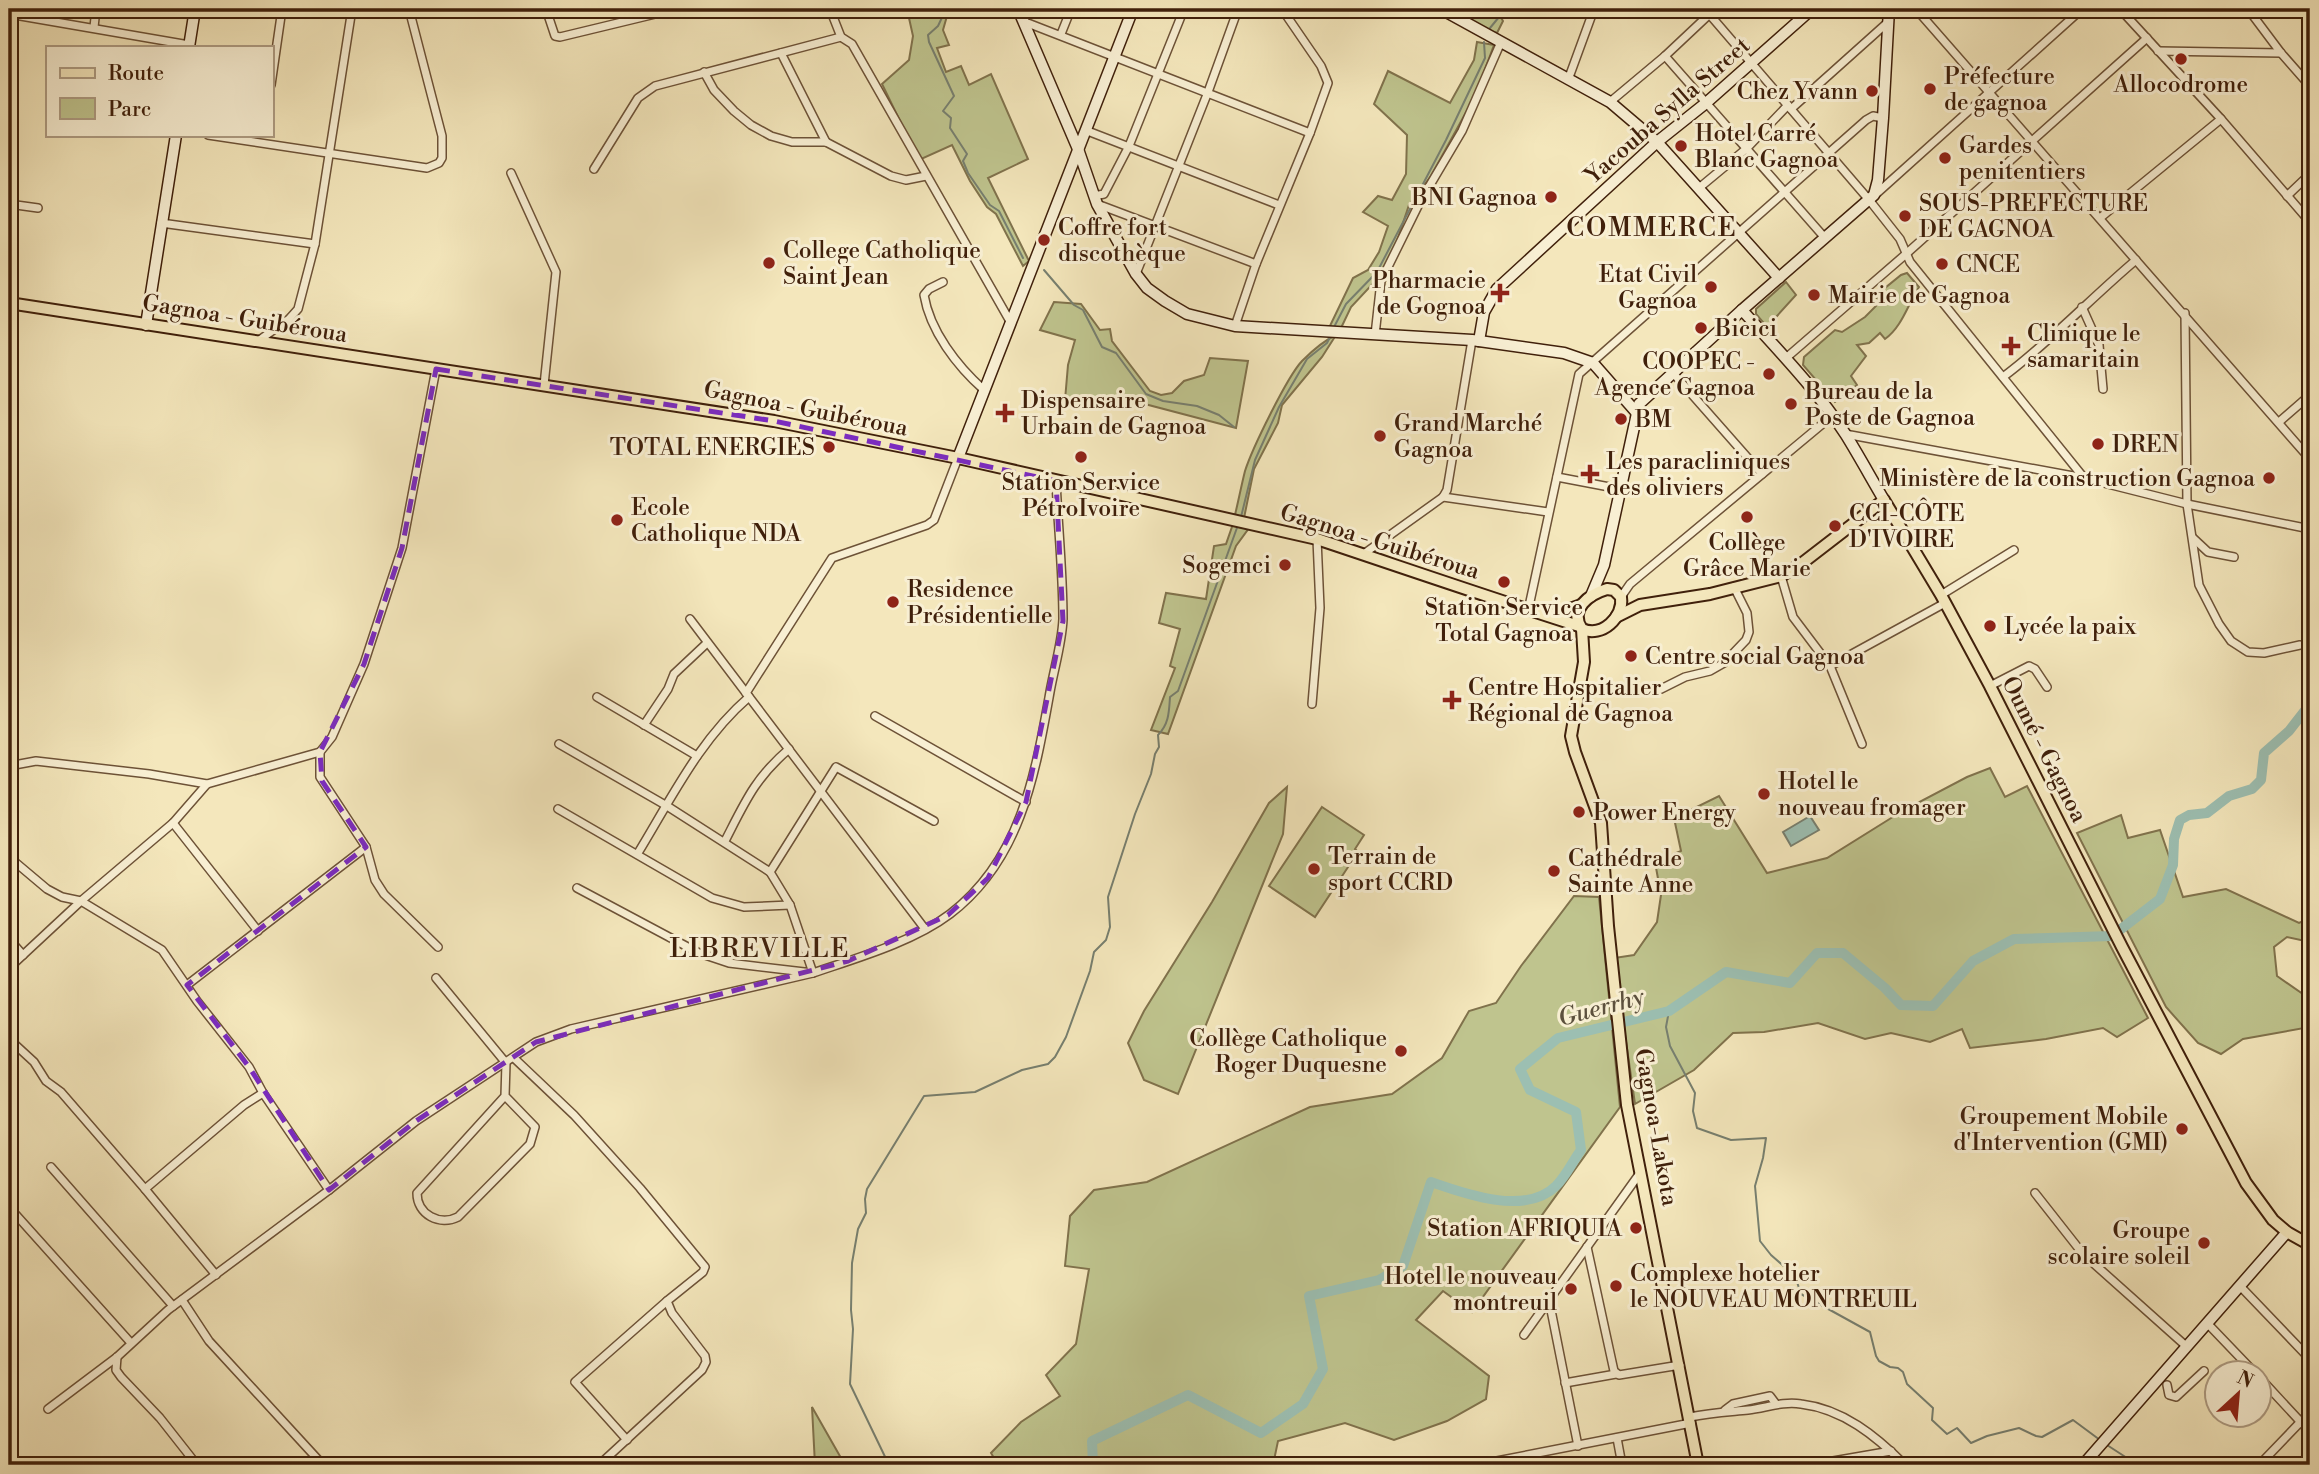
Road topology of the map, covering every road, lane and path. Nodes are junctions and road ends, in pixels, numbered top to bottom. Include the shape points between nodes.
1 (96, 9) edge
2 (195, 9) edge
3 (282, 9) edge
4 (352, 9) edge
5 (409, 9) edge
6 (546, 9) edge
7 (676, 9) edge
8 (830, 9) edge
9 (1018, 9) edge
10 (1071, 9) edge
11 (1133, 9) edge
12 (1184, 9) edge
13 (1238, 9) edge
14 (1441, 9) edge
15 (1594, 9) edge
16 (1812, 9) edge
17 (1889, 9) edge
18 (1916, 9) edge
19 (2082, 9) edge
20 (2120, 9) edge
21 (2248, 9) edge
22 (1282, 10) edge
23 (1713, 12) edge
24 (9, 14) edge
25 (1025, 22) junction
26 (1887, 23) junction
27 (94, 27) junction
28 (1061, 34) junction
29 (841, 37) junction
30 (2147, 38) junction
31 (1501, 42) junction
32 (189, 46) edge
33 (2158, 51) junction
34 (781, 52) junction
35 (2281, 53) junction
36 (1115, 55) junction
37 (1665, 56) junction
38 (1751, 62) junction
39 (273, 71) edge
40 (704, 72) junction
41 (1158, 73) junction
42 (1569, 80) junction
43 (2310, 86) edge
44 (1208, 92) junction
45 (1989, 93) junction
46 (1610, 102) junction
47 (1706, 103) junction
48 (1790, 107) junction
49 (1884, 118) junction
50 (2221, 119) junction
51 (1085, 130) junction
52 (1310, 133) junction
53 (176, 136) edge
54 (214, 136) edge
55 (264, 136) edge
56 (826, 142) junction
57 (1657, 142) junction
58 (2031, 143) junction
59 (263, 144) junction
60 (1129, 146) junction
61 (1078, 149) junction
62 (1746, 149) junction
63 (1829, 152) junction
64 (330, 154) junction
65 (1179, 165) junction
66 (594, 169) dead end
67 (511, 173) dead end
68 (2310, 174) edge
69 (926, 176) junction
70 (1699, 188) junction
71 (1784, 192) junction
72 (2287, 196) junction
73 (1872, 198) junction
74 (1096, 200) junction
75 (9, 204) edge
76 (1279, 205) junction
77 (38, 208) dead end
78 (2100, 218) junction
79 (2310, 222) edge
80 (161, 223) junction
81 (1155, 226) junction
82 (1738, 232) junction
83 (1825, 238) junction
84 (315, 244) junction
85 (1906, 254) junction
86 (2137, 260) junction
87 (1256, 264) junction
88 (1136, 274) junction
89 (1779, 278) junction
90 (943, 282) dead end
91 (9, 303) edge
92 (2082, 307) junction
93 (1742, 310) junction
94 (2185, 313) junction
95 (1011, 323) junction
96 (146, 324) junction
97 (1235, 326) junction
98 (1375, 335) junction
99 (1475, 340) junction
100 (258, 341) junction
101 (1786, 358) junction
102 (1593, 363) junction
103 (436, 369) junction
104 (1672, 373) junction
105 (2003, 377) junction
106 (544, 385) junction
107 (2103, 389) dead end
108 (984, 390) junction
109 (2310, 395) edge
110 (2306, 403) edge
111 (1636, 412) junction
112 (1832, 416) junction
113 (2279, 422) junction
114 (1845, 434) junction
115 (958, 458) junction
116 (2310, 459) edge
117 (1762, 474) junction
118 (1557, 477) junction
119 (2084, 478) junction
120 (1056, 481) junction
121 (1620, 489) junction
122 (1443, 497) junction
123 (1884, 500) junction
124 (2187, 504) junction
125 (1548, 512) junction
126 (2310, 529) edge
127 (2192, 537) junction
128 (1317, 539) junction
129 (2014, 550) dead end
130 (1365, 553) junction
131 (2234, 557) dead end
132 (1604, 565) junction
133 (1781, 576) junction
134 (1734, 587) junction
135 (1616, 592) junction
136 (1591, 596) junction
137 (1943, 599) junction
138 (1581, 605) junction
139 (1640, 605) junction
140 (1528, 611) junction
141 (1547, 617) junction
142 (690, 619) dead end
143 (1612, 621) junction
144 (1581, 627) junction
145 (707, 643) junction
146 (2300, 645) dead end
147 (1830, 666) junction
148 (1582, 673) junction
149 (1990, 686) junction
150 (2047, 687) dead end
151 (1661, 689) dead end
152 (748, 695) junction
153 (597, 697) dead end
154 (1312, 704) dead end
155 (875, 716) dead end
156 (644, 725) junction
157 (559, 744) dead end
158 (1862, 744) dead end
159 (789, 749) junction
160 (320, 752) junction
161 (697, 756) junction
162 (9, 766) edge
163 (207, 784) junction
164 (822, 792) junction
165 (1026, 802) junction
166 (667, 806) junction
167 (558, 809) dead end
168 (934, 821) dead end
169 (173, 822) junction
170 (725, 841) junction
171 (366, 846) junction
172 (638, 853) junction
173 (9, 857) edge
174 (770, 872) junction
175 (577, 888) dead end
176 (81, 901) junction
177 (790, 905) junction
178 (925, 929) junction
179 (258, 930) junction
180 (9, 939) edge
181 (438, 947) dead end
182 (23, 955) junction
183 (9, 968) edge
184 (813, 973) junction
185 (436, 978) dead end
186 (187, 985) junction
187 (9, 1039) edge
188 (514, 1058) junction
189 (506, 1063) junction
190 (263, 1093) junction
191 (505, 1096) junction
192 (51, 1167) dead end
193 (1642, 1171) junction
194 (145, 1189) junction
195 (329, 1190) junction
196 (2035, 1193) dead end
197 (9, 1207) edge
198 (2287, 1232) junction
199 (2310, 1245) edge
200 (1587, 1247) junction
201 (216, 1275) junction
202 (2240, 1286) junction
203 (182, 1300) junction
204 (1549, 1300) junction
205 (667, 1301) junction
206 (173, 1306) junction
207 (2207, 1323) junction
208 (1524, 1335) dead end
209 (131, 1343) junction
210 (2186, 1346) junction
211 (117, 1357) junction
212 (2240, 1358) edge
213 (2310, 1359) edge
214 (1680, 1365) junction
215 (2204, 1371) dead end
216 (1616, 1374) junction
217 (2163, 1381) junction
218 (1565, 1383) junction
219 (2274, 1394) edge
220 (48, 1409) dead end
221 (2310, 1412) edge
222 (1690, 1420) junction
223 (2301, 1422) junction
224 (2310, 1432) edge
225 (1617, 1438) junction
226 (627, 1440) junction
227 (1578, 1446) junction
228 (1891, 1451) junction
229 (1524, 1461) edge
230 (197, 1465) edge
231 (323, 1465) edge
232 (599, 1465) edge
233 (1476, 1465) edge
234 (1622, 1465) edge
235 (1698, 1465) edge
236 (1810, 1465) edge
237 (1905, 1465) edge
238 (2083, 1465) edge
239 (2262, 1465) edge

1 - 27 street
2 - 32 street
3 - 39 street
4 - 64 street
5 - 64 street via 442,136 442,158 427,168
6 - 7 street via 552,32 560,37
8 - 29 street
9 - 25 street
10 - 28 street
11 - 36 street
12 - 41 street
13 - 44 street
14 - 31 street
15 - 42 street
16 - 38 street, Yacouba Sylla Street
17 - 26 street
18 - 45 street
19 - 45 street
20 - 30 street
21 - 35 street
22 - 52 street via 1328,83
23 - 37 street
23 - 38 street
24 - 27 street
25 - 28 street
25 - 61 street
26 - 48 street
26 - 49 street
27 - 32 street
28 - 36 street
29 - 34 street
29 - 69 street via 852,44
30 - 33 street
30 - 58 street
31 - 42 street
31 - 98 street via 1462,131 1416,208 1381,281
33 - 35 street
33 - 50 street
34 - 40 street
34 - 56 street
35 - 43 street
36 - 41 street
36 - 51 street
37 - 46 street
37 - 47 street
38 - 47 street, Yacouba Sylla Street
38 - 48 street
40 - 56 street via 714,90 751,125 792,142
40 - 66 street via 646,91 638,98
41 - 44 street
41 - 60 street
42 - 46 street
44 - 52 street
44 - 65 street
45 - 58 street
45 - 73 street
46 - 57 street
47 - 57 street, Yacouba Sylla Street
47 - 62 street
48 - 62 street
48 - 63 street
49 - 63 street via 1866,120
49 - 73 street
50 - 72 street
50 - 78 street
51 - 60 street
51 - 61 street
52 - 76 street
53 - 80 street
54 - 59 street
55 - 59 street
56 - 69 street via 891,176 906,180
57 - 70 street
57 - 99 street, Yacouba Sylla Street via 1497,289
58 - 78 street
58 - 85 street
59 - 64 street
60 - 65 street
60 - 74 street via 1104,194
61 - 74 street
61 - 95 street
62 - 70 street
62 - 71 street
63 - 71 street
63 - 73 street
64 - 84 street
65 - 76 street
65 - 81 street
67 - 106 street via 556,272
68 - 72 street
69 - 95 street
70 - 82 street
71 - 82 street
71 - 83 street
72 - 79 street
73 - 83 street
73 - 85 street
74 - 81 street
74 - 88 street
75 - 77 street
76 - 87 street
78 - 86 street
80 - 84 street
80 - 96 street
81 - 87 street
81 - 88 street
82 - 89 street
82 - 102 street
83 - 89 street
84 - 100 street via 298,309
85 - 101 street
85 - 105 street
86 - 92 street
86 - 94 street
87 - 97 street
88 - 97 street via 1147,288 1187,314
89 - 93 street
90 - 108 street via 924,295 926,304 946,345
91 - 96 main road, Gagnoa - Guibéroua
92 - 105 street
92 - 107 street via 2099,345
93 - 101 street
93 - 104 street
94 - 113 street
94 - 124 street
95 - 108 street
96 - 100 main road, Gagnoa - Guibéroua
97 - 98 street
98 - 99 street
99 - 102 street via 1543,348
99 - 122 street
100 - 103 main road, Gagnoa - Guibéroua
101 - 112 street
102 - 111 street
102 - 118 street via 1578,374
103 - 106 main road, Gagnoa - Guibéroua
103 - 160 street via 402,548 364,664 332,737
104 - 111 street
104 - 117 street
105 - 119 street
106 - 115 main road, Gagnoa - Guibéroua via 766,419
108 - 115 street
109 - 110 street
110 - 113 street
111 - 121 street
112 - 114 street
112 - 117 street
113 - 116 street
114 - 119 street
114 - 123 street
115 - 120 main road, Gagnoa - Guibéroua
115 - 152 street via 934,520 832,558
117 - 135 street
118 - 121 street
118 - 125 street
119 - 124 street
120 - 128 main road, Gagnoa - Guibéroua
120 - 165 street via 1063,621
121 - 132 street
122 - 125 street
122 - 130 street
123 - 133 main road
123 - 137 main road, Oumé - Gagnoa
124 - 126 street
124 - 127 street
125 - 140 street
127 - 131 street via 2208,552
127 - 146 street via 2199,585 2231,641 2248,652 2264,653
128 - 130 main road, Gagnoa - Guibéroua
128 - 154 street via 1320,608
129 - 137 street
130 - 140 main road, Gagnoa - Guibéroua
132 - 135 street
132 - 136 street
133 - 134 main road
133 - 147 street via 1793,617
134 - 139 main road
134 - 151 street via 1747,613 1746,640 1724,663
135 - 136 main road
135 - 139 main road
135 - 143 main road via 1622,607
136 - 138 main road
137 - 147 street
137 - 149 main road, Oumé - Gagnoa
138 - 141 main road
138 - 144 main road via 1577,617
139 - 143 main road
140 - 141 main road, Gagnoa - Guibéroua
141 - 144 main road, Gagnoa - Guibéroua
142 - 145 street
143 - 144 main road via 1594,632
143 - 148 main road, Gagnoa-Lakota via 1591,648
144 - 148 main road, Gagnoa-Lakota
145 - 152 street
145 - 156 street via 674,674
147 - 158 street
148 - 193 main road, Gagnoa-Lakota via 1571,736 1601,823 1627,1105
149 - 150 street via 2029,666
149 - 198 main road, Oumé - Gagnoa via 2246,1182
152 - 159 street
152 - 161 street
153 - 156 street
155 - 165 street
156 - 161 street
157 - 166 street
159 - 164 street
159 - 170 street via 756,782
160 - 163 street
160 - 171 street via 320,777
161 - 166 street
162 - 163 street via 36,761
163 - 169 street
164 - 168 street via 836,767
164 - 174 street
164 - 178 street
165 - 178 street via 988,878 948,915
166 - 170 street
166 - 172 street
167 - 172 street
169 - 176 street
169 - 179 street
170 - 174 street
171 - 179 street
171 - 181 street via 375,880 384,894
172 - 177 street via 712,898 744,907
173 - 176 street via 47,889
174 - 177 street
175 - 184 street via 699,953 729,962
176 - 182 street
176 - 186 street via 162,950
177 - 184 street
178 - 184 street
179 - 186 street
180 - 182 street
182 - 183 street
184 - 188 street via 571,1029 536,1042
185 - 189 street
186 - 190 street via 249,1067
187 - 194 street
188 - 189 street
188 - 205 street via 575,1115 704,1263 703,1272
189 - 191 street
189 - 195 street via 416,1121
190 - 194 street
190 - 195 street
191 - 191 street via 535,1127 530,1144 458,1217 436,1220 418,1203 419,1188
192 - 206 street
193 - 200 street
193 - 214 main road, Gagnoa-Lakota
194 - 201 street
195 - 201 street
196 - 210 street via 2083,1254
197 - 209 street
198 - 199 main road, Oumé - Gagnoa
198 - 202 street
200 - 204 street
200 - 216 street
201 - 203 street
202 - 207 street
202 - 213 street
203 - 206 street
203 - 231 street via 209,1341
204 - 208 street
204 - 218 street
205 - 226 street via 706,1362
205 - 226 street via 575,1382
206 - 209 street
207 - 210 street
207 - 212 street
209 - 211 street
210 - 217 street
211 - 220 street
211 - 230 street via 116,1370 121,1377
214 - 216 street
214 - 222 main road, Gagnoa-Lakota
215 - 217 street via 2179,1395 2178,1386
216 - 218 street
217 - 238 street
218 - 227 street
219 - 223 street
221 - 223 street
222 - 225 street
222 - 228 street via 1725,1410 1800,1404 1839,1413
222 - 235 main road, Gagnoa-Lakota
223 - 224 street
223 - 239 street
225 - 227 street
225 - 234 street
226 - 232 street
227 - 229 street
228 - 236 street
228 - 237 street
229 - 233 street

